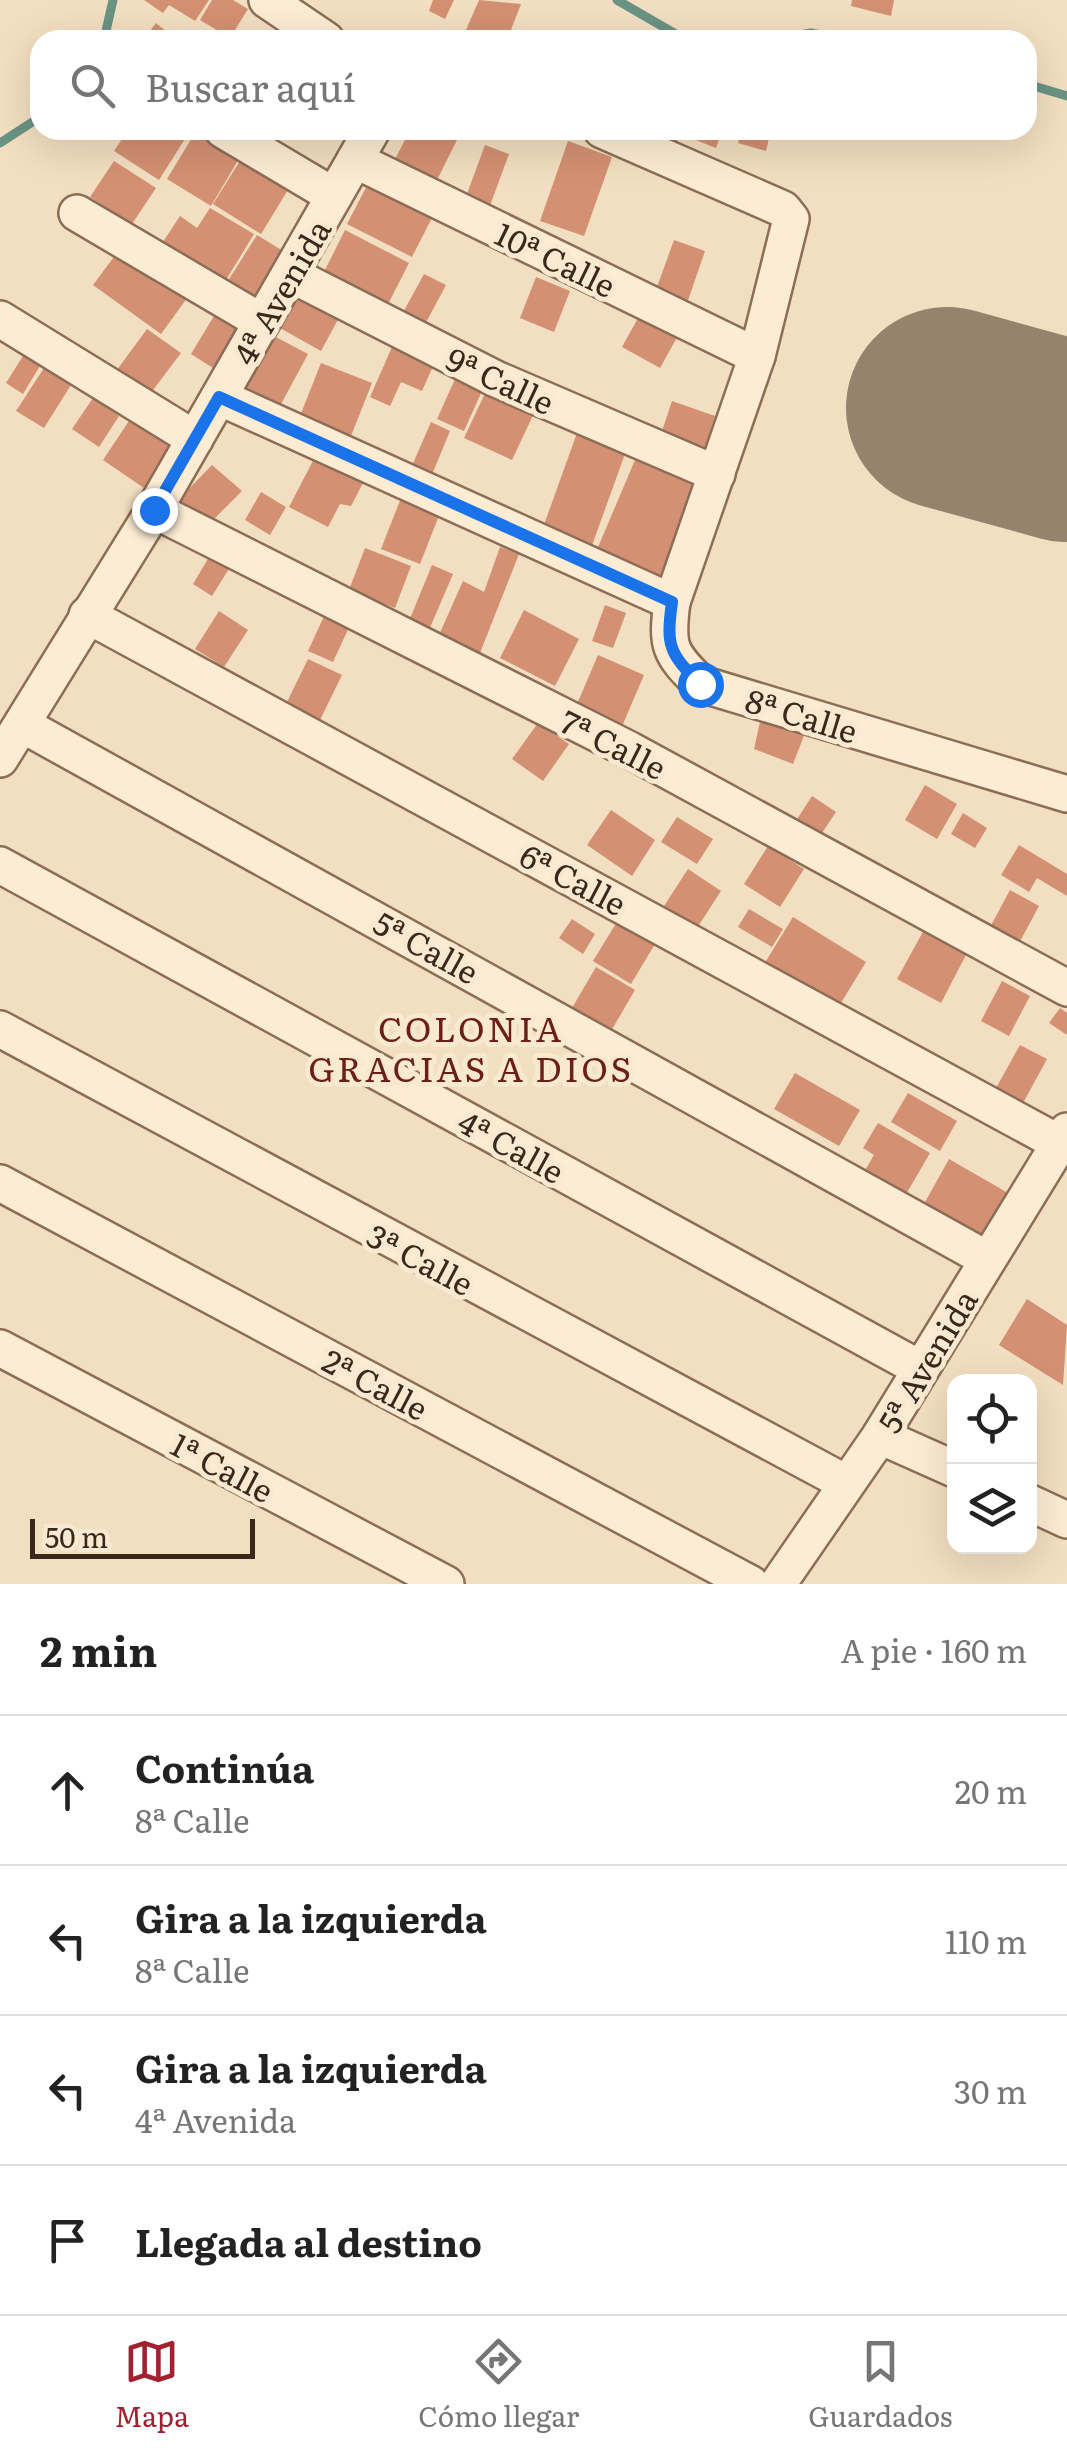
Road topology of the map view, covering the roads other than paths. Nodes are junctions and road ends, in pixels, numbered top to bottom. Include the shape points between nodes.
1 (267, 0) edge
2 (311, 30) edge
3 (240, 140) edge
4 (624, 140) edge
5 (363, 145) edge
6 (334, 196) junction
7 (77, 213) dead end
8 (290, 274) junction
9 (0, 319) edge
10 (262, 322) junction
11 (757, 356) junction
12 (219, 397) junction
13 (195, 439) junction
14 (716, 474) junction
15 (154, 510) junction
16 (672, 602) junction
17 (88, 615) junction
18 (23, 724) junction
19 (0, 759) edge
20 (1067, 794) edge
21 (0, 865) edge
22 (1067, 988) edge
23 (0, 1029) edge
24 (1063, 1137) edge
25 (0, 1183) edge
26 (987, 1259) junction
27 (2, 1353) edge
28 (919, 1368) junction
29 (880, 1436) junction
30 (947, 1466) edge
31 (846, 1483) junction
32 (1037, 1506) edge
33 (1067, 1520) edge
34 (446, 1584) edge
35 (751, 1584) edge
36 (778, 1584) edge

1 - 2 street
3 - 6 street
4 - 11 street, 8ª Calle via 790,216
5 - 6 street, 4ª Avenida
5 - 11 street, 10ª Calle
6 - 8 street, 4ª Avenida
7 - 10 street
8 - 10 street, 4ª Avenida
8 - 14 street, 9ª Calle via 496,379
9 - 13 street
10 - 12 street, 4ª Avenida
11 - 14 street, 8ª Calle
12 - 13 street, 4ª Avenida
12 - 16 street
13 - 15 street, 4ª Avenida
14 - 16 street, 8ª Calle
15 - 17 street, 4ª Avenida
15 - 22 street, 7ª Calle via 630,750
16 - 20 street, 8ª Calle via 667,638 675,659 700,684
17 - 18 street, 4ª Avenida
17 - 24 street, 6ª Calle
18 - 19 street, 4ª Avenida
18 - 26 street, 5ª Calle
21 - 28 street, 4ª Calle
23 - 31 street, 3ª Calle
24 - 26 street, 5ª Avenida
25 - 35 street, 2ª Calle
26 - 28 street, 5ª Avenida
27 - 34 street, 1ª Calle
28 - 29 street, 5ª Avenida
29 - 30 street
29 - 31 street, 5ª Avenida
31 - 36 street, 5ª Avenida
32 - 33 street

